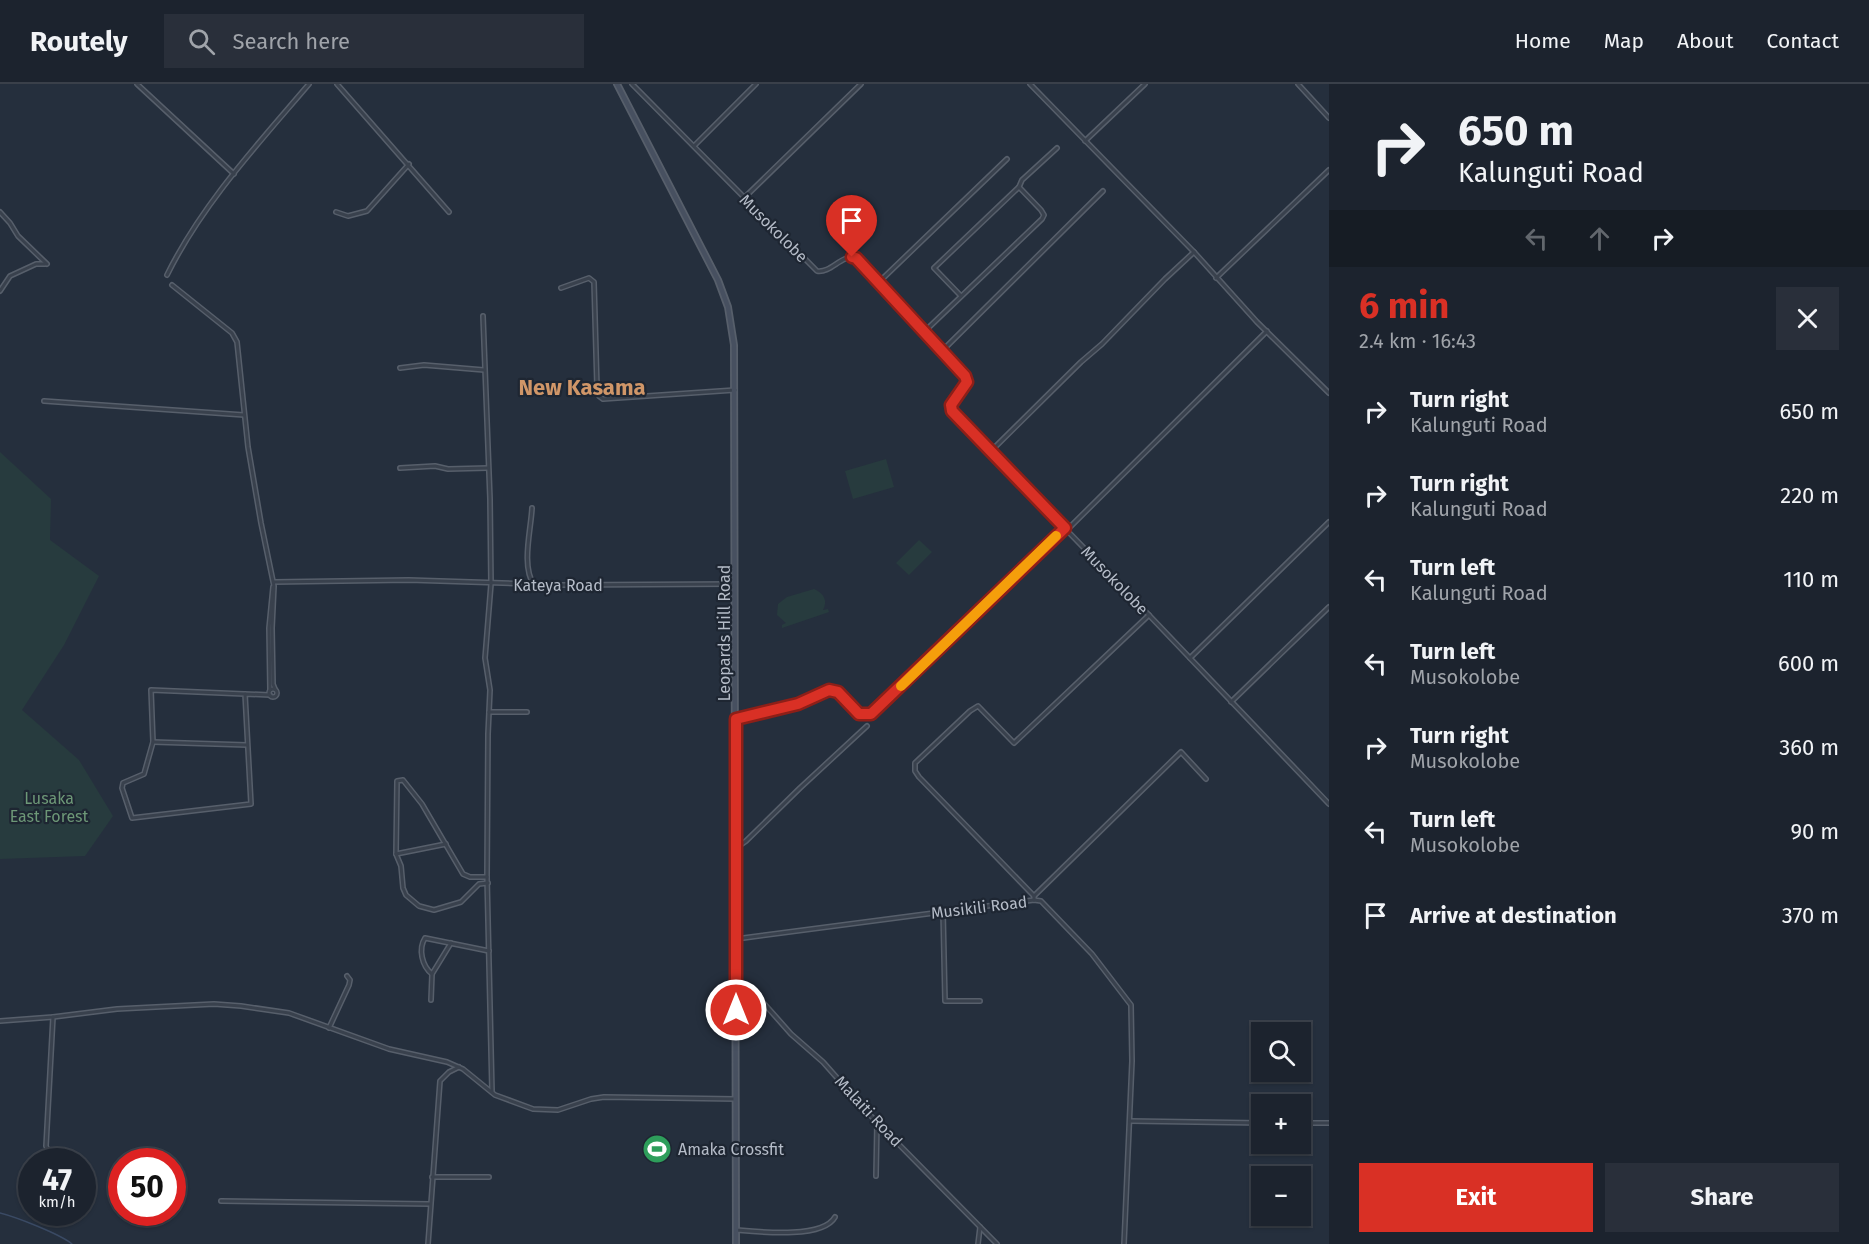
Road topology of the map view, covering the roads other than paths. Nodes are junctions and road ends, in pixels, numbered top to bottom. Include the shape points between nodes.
1 (136, 84) edge
2 (309, 84) edge
3 (337, 84) edge
4 (617, 84) edge
5 (632, 84) edge
6 (756, 84) edge
7 (861, 84) edge
8 (1030, 84) edge
9 (1145, 84) edge
10 (1298, 84) edge
11 (1329, 118) edge
12 (1085, 141) junction
13 (694, 146) junction
14 (1057, 148) dead end
15 (1007, 159) dead end
16 (409, 164) junction
17 (1329, 170) edge
18 (234, 174) junction
19 (1019, 187) junction
20 (1103, 191) dead end
21 (744, 198) junction
22 (0, 212) edge
23 (336, 212) dead end
24 (449, 212) dead end
25 (1194, 252) junction
26 (167, 275) dead end
27 (1216, 278) junction
28 (878, 283) junction
29 (172, 285) dead end
30 (561, 288) dead end
31 (0, 291) edge
32 (961, 296) junction
33 (483, 316) dead end
34 (1267, 331) junction
35 (924, 332) junction
36 (942, 351) junction
37 (400, 368) dead end
38 (484, 369) junction
39 (735, 390) junction
40 (1329, 393) edge
41 (44, 401) dead end
42 (244, 415) junction
43 (990, 452) junction
44 (400, 468) dead end
45 (488, 468) junction
46 (532, 508) dead end
47 (1329, 522) edge
48 (1066, 529) junction
49 (274, 584) junction
50 (490, 584) junction
51 (735, 584) junction
52 (534, 585) junction
53 (1329, 607) edge
54 (1149, 615) junction
55 (1190, 658) junction
56 (245, 694) junction
57 (1231, 702) junction
58 (489, 712) junction
59 (527, 712) dead end
60 (736, 719) junction
61 (867, 726) dead end
62 (153, 742) junction
63 (247, 745) junction
64 (1206, 779) dead end
65 (1329, 804) edge
66 (446, 844) junction
67 (736, 848) junction
68 (396, 854) junction
69 (487, 877) junction
70 (488, 883) junction
71 (1034, 898) junction
72 (943, 911) junction
73 (736, 939) junction
74 (452, 943) junction
75 (489, 951) junction
76 (432, 974) junction
77 (347, 976) dead end
78 (737, 985) junction
79 (431, 1000) dead end
80 (980, 1001) dead end
81 (53, 1017) junction
82 (0, 1021) edge
83 (329, 1028) junction
84 (459, 1067) junction
85 (492, 1092) junction
86 (737, 1099) junction
87 (877, 1122) junction
88 (1130, 1122) junction
89 (1251, 1123) edge
90 (1311, 1123) edge
91 (1329, 1123) edge
92 (46, 1148) edge
93 (876, 1176) dead end
94 (432, 1177) junction
95 (489, 1177) dead end
96 (221, 1201) dead end
97 (430, 1204) junction
98 (835, 1217) dead end
99 (980, 1227) junction
100 (736, 1230) junction
101 (428, 1244) edge
102 (736, 1244) edge
103 (978, 1244) edge
104 (997, 1244) edge
105 (1124, 1244) edge

1 - 18 street
2 - 18 street
3 - 16 street
4 - 39 main road, Leopards Hill Road via 723,293 734,345
5 - 13 street, Musokolobe
6 - 13 street
7 - 21 street
8 - 12 street
9 - 12 street
10 - 11 street
12 - 25 street
13 - 21 street, Musokolobe
14 - 19 street
15 - 28 street
16 - 23 street via 367,212 348,216
16 - 24 street
17 - 27 street
18 - 26 street
19 - 32 street via 1041,210 1042,219
19 - 32 street via 934,268
20 - 36 street
21 - 28 street, Musokolobe via 817,271 826,271 852,257
22 - 31 street via 47,264 14,273
25 - 27 street
25 - 43 street
27 - 34 street
28 - 35 street, Musokolobe
29 - 42 street via 235,337
30 - 39 street via 589,278 594,282 597,387 603,399
32 - 35 street
33 - 38 street
34 - 40 street
34 - 48 street
35 - 36 street, Musokolobe
36 - 43 street, Musokolobe via 967,379 951,405 952,411
37 - 38 street via 424,365
38 - 45 street
39 - 51 main road, Leopards Hill Road
41 - 42 street
42 - 49 street
43 - 48 street, Musokolobe
44 - 45 street
45 - 50 street
46 - 52 street via 528,558 529,577
47 - 55 street
48 - 54 street, Musokolobe
48 - 60 street via 871,714 859,714 838,692 829,690 798,704
49 - 50 street, Kateya Road via 381,580
49 - 56 street via 269,628 272,692
50 - 52 street, Kateya Road
50 - 58 street via 484,658
51 - 52 street, Kateya Road
51 - 60 main road, Leopards Hill Road
53 - 57 street
54 - 55 street, Musokolobe
54 - 71 street via 1014,742 978,706 915,764 920,777
55 - 57 street, Musokolobe
56 - 62 street via 151,690
56 - 63 street
57 - 65 street, Musokolobe
58 - 59 street
58 - 69 street
60 - 67 main road, Leopards Hill Road
61 - 67 street
62 - 63 street
62 - 63 street via 144,774 123,783 132,818 251,804
64 - 71 street via 1181,752
66 - 68 street
66 - 68 street via 422,804 401,779 397,781
66 - 69 street via 464,874
67 - 73 main road, Leopards Hill Road
68 - 70 street via 405,892 424,909 459,903 479,884
69 - 70 street
70 - 75 street
71 - 72 street, Musikili Road
71 - 88 street, Musikili Road via 1075,936 1131,1005
72 - 73 street, Musikili Road
72 - 80 street via 945,1001
73 - 78 main road, Leopards Hill Road
74 - 75 street
74 - 76 street
74 - 76 street via 426,938 422,942 422,958
75 - 85 street
76 - 79 street
77 - 83 street via 350,985
78 - 86 main road, Leopards Hill Road
78 - 87 street, Malaiti Road via 753,992
81 - 82 street
81 - 83 street via 214,1004 290,1013
81 - 92 street
83 - 84 street
84 - 85 street
84 - 94 street via 440,1081
85 - 86 street via 546,1111 604,1097
86 - 100 main road, Leopards Hill Road
87 - 93 street
87 - 99 street, Malaiti Road
88 - 89 street
88 - 105 street, Musikili Road
90 - 91 street
94 - 95 street
94 - 97 street
96 - 97 street
97 - 101 street
98 - 100 street via 826,1226 792,1233
99 - 103 street
99 - 104 street, Malaiti Road
100 - 102 main road, Leopards Hill Road

